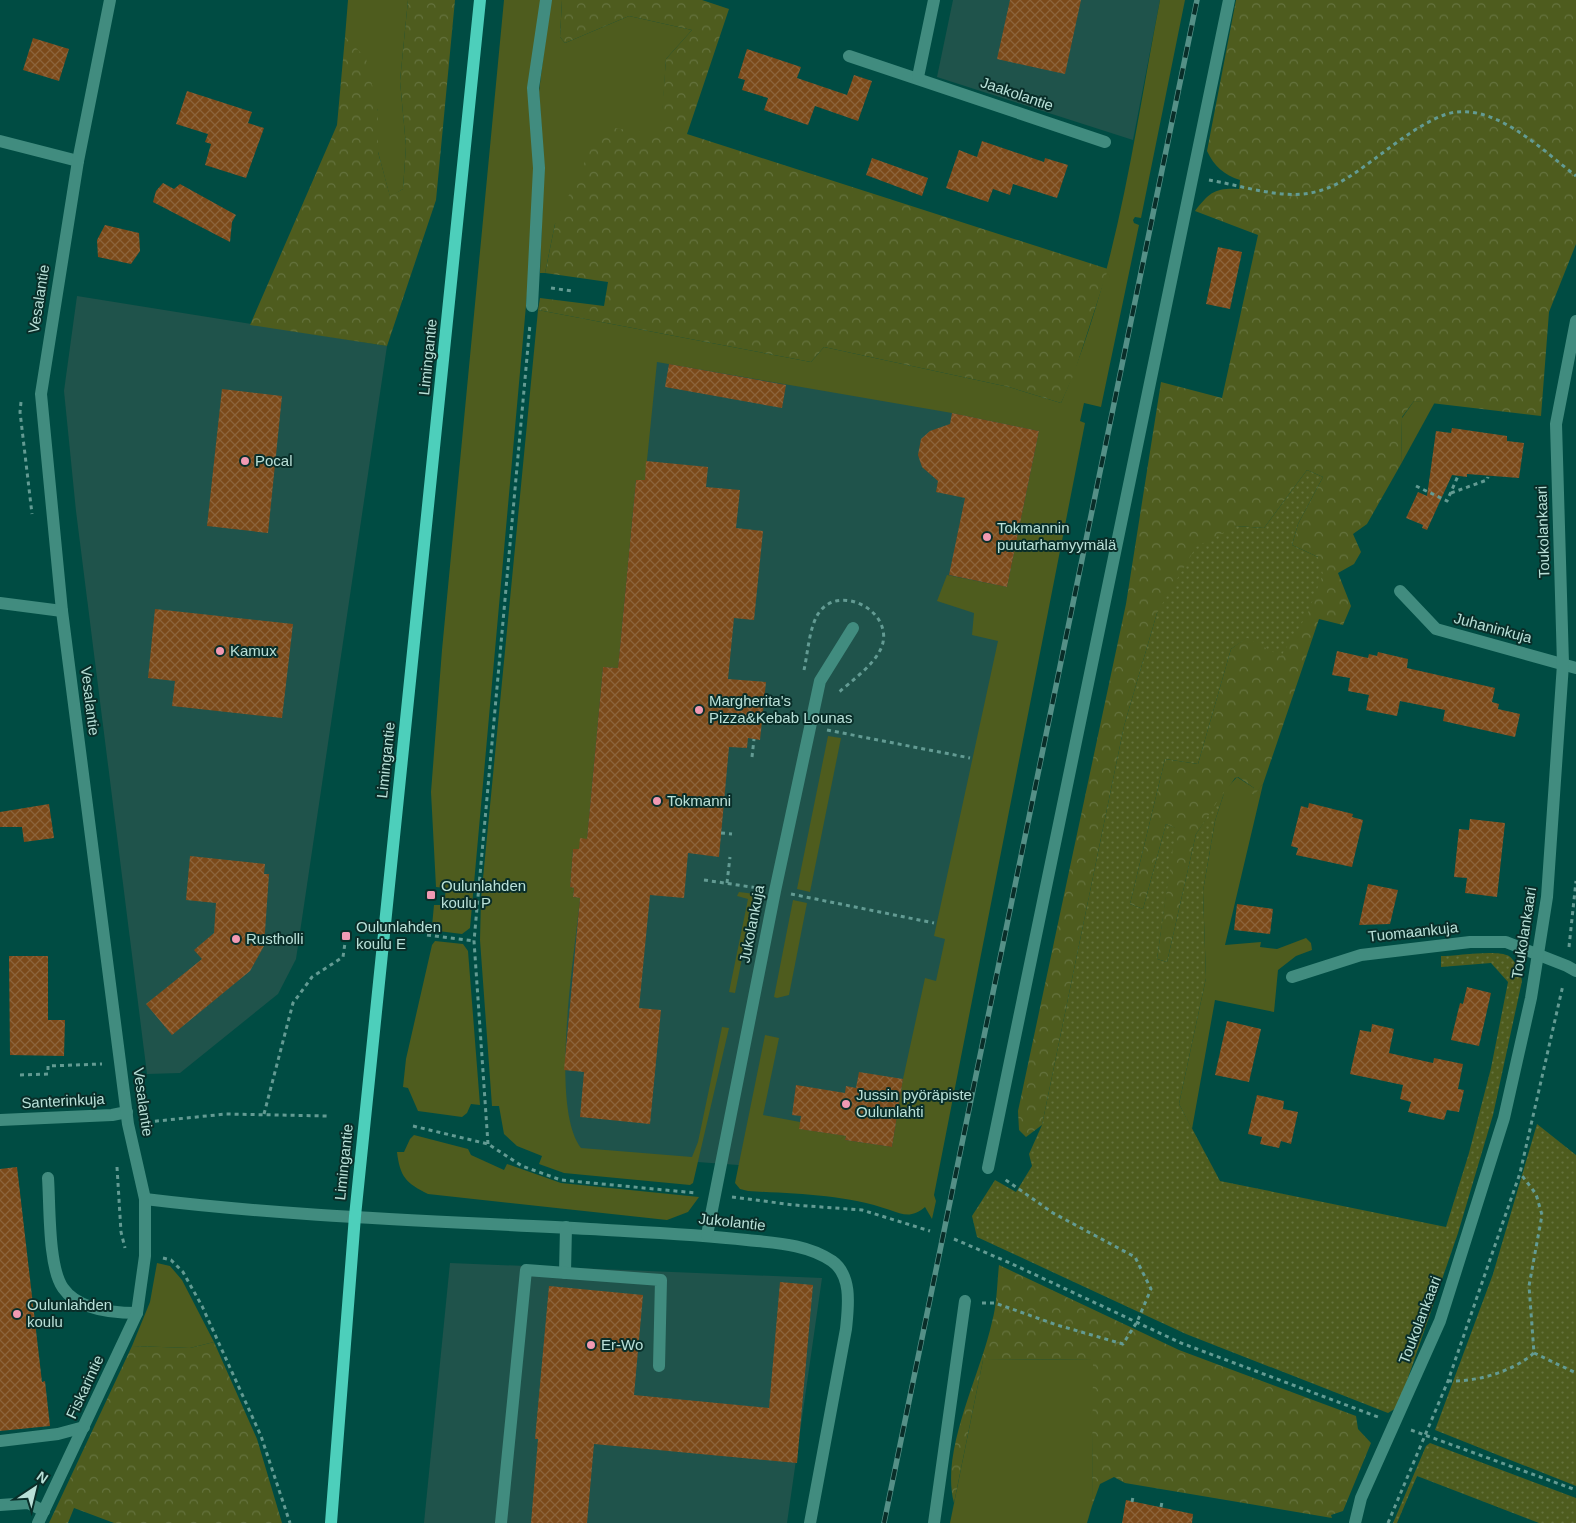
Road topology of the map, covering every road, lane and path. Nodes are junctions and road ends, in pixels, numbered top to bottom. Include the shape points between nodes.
1 (110, 0) edge
2 (480, 0) edge
3 (546, 0) edge
4 (934, 0) edge
5 (1229, 0) edge
6 (849, 56) dead end
7 (918, 77) junction
8 (0, 141) edge
9 (1105, 142) dead end
10 (78, 160) junction
11 (1576, 176) edge
12 (1193, 177) junction
13 (532, 306) joint
14 (1576, 323) edge
15 (1458, 476) dead end
16 (1488, 477) dead end
17 (1416, 486) dead end
18 (1450, 494) junction
19 (1400, 591) dead end
20 (0, 603) edge
21 (62, 611) junction
22 (853, 628) dead end
23 (1570, 666) edge
24 (824, 729) dead end
25 (754, 739) dead end
26 (752, 758) dead end
27 (970, 758) dead end
28 (721, 833) dead end
29 (732, 834) dead end
30 (730, 857) dead end
31 (704, 880) dead end
32 (1576, 881) edge
33 (727, 883) junction
34 (775, 891) junction
35 (934, 923) dead end
36 (427, 935) dead end
37 (346, 936) dead end
38 (474, 940) junction
39 (1538, 954) junction
40 (1572, 968) edge
41 (1292, 978) dead end
42 (107, 1064) dead end
43 (20, 1075) dead end
44 (264, 1114) junction
45 (328, 1116) dead end
46 (127, 1118) junction
47 (0, 1120) edge
48 (413, 1126) dead end
49 (488, 1144) junction
50 (988, 1168) joint
51 (1520, 1172) junction
52 (48, 1178) dead end
53 (715, 1195) junction
54 (145, 1199) junction
55 (355, 1216) junction
56 (566, 1227) junction
57 (930, 1231) dead end
58 (706, 1235) junction
59 (954, 1239) dead end
60 (145, 1256) junction
61 (565, 1273) junction
62 (965, 1301) joint
63 (137, 1313) junction
64 (1137, 1322) junction
65 (1534, 1353) junction
66 (660, 1366) dead end
67 (1576, 1373) edge
68 (1448, 1381) junction
69 (1396, 1424) junction
70 (84, 1427) junction
71 (1424, 1434) junction
72 (0, 1441) edge
73 (1576, 1490) edge
74 (1132, 1497) dead end
75 (1132, 1502) dead end
76 (1162, 1502) dead end
77 (0, 1505) edge
78 (1161, 1507) dead end
79 (44, 1511) junction
80 (38, 1523) edge
81 (290, 1523) edge
82 (331, 1523) edge
83 (501, 1523) edge
84 (810, 1523) edge
85 (934, 1523) edge
86 (1355, 1523) edge
87 (1388, 1523) edge

1 - 10 street, Vesalantie
2 - 55 main road, Limingantie
3 - 13 street via 533,88 539,168
4 - 7 street
5 - 12 street
6 - 7 street, Jaakolantie
7 - 9 street, Jaakolantie
8 - 10 street
10 - 21 street, Vesalantie via 41,394
11 - 12 path via 1499,120 1463,112 1445,115 1413,131 1342,181 1311,193 1294,195
12 - 50 street
13 - 38 path
14 - 23 street, Toukolankaari via 1556,424
15 - 18 path
16 - 18 path
17 - 18 path via 1447,501
19 - 23 street, Juhaninkuja via 1436,629
20 - 21 street
21 - 46 street, Vesalantie
22 - 34 street, Jukolankuja via 820,681
23 - 39 street, Toukolankaari via 1548,897
24 - 27 path
25 - 26 path
28 - 29 path
30 - 33 path
31 - 33 path
32 - 40 path
33 - 34 path
34 - 35 path
34 - 53 street, Jukolankuja
36 - 38 path
37 - 44 path via 343,957 312,977 293,1003
38 - 49 path
39 - 40 street, Tuomaankuja
39 - 41 street, Tuomaankuja via 1506,942 1470,942 1362,954
39 - 69 street, Toukolankaari via 1504,1118 1440,1321
40 - 51 path
42 - 43 path via 48,1066 48,1074
44 - 45 path
44 - 46 path
46 - 47 street, Santerinkuja via 112,1115
46 - 54 street, Vesalantie
48 - 49 path
49 - 53 path via 522,1166 560,1180
50 - 64 path via 1053,1213 1135,1257 1151,1289
51 - 65 path via 1536,1194 1542,1215 1529,1286
51 - 68 path
52 - 63 street via 54,1268 63,1289 83,1303 98,1308 114,1313
53 - 57 path via 862,1210
53 - 58 street, Jukolankuja
54 - 55 street
54 - 60 street, Fiskarintie
55 - 56 street, Jukolantie
55 - 82 main road, Limingantie
56 - 58 street, Jukolantie
56 - 61 street
58 - 84 street, Jukolantie via 791,1245 819,1253 835,1263 845,1280 849,1301 846,1329
59 - 64 path
60 - 63 street, Fiskarintie
60 - 81 path via 170,1260 183,1272 261,1436
61 - 66 street via 661,1280
61 - 83 street via 526,1270
62 - 64 path via 995,1303 1123,1344
62 - 85 street
63 - 70 street, Fiskarintie
64 - 69 path via 1181,1343
65 - 67 path
65 - 68 path via 1525,1361 1487,1376 1462,1382
68 - 71 path
69 - 71 path
69 - 86 street, Toukolankaari via 1361,1498
70 - 72 street via 58,1434
70 - 79 street, Fiskarintie
71 - 73 path
71 - 87 path
74 - 75 path
76 - 78 path
77 - 79 street via 28,1503
79 - 80 street, Fiskarintie

